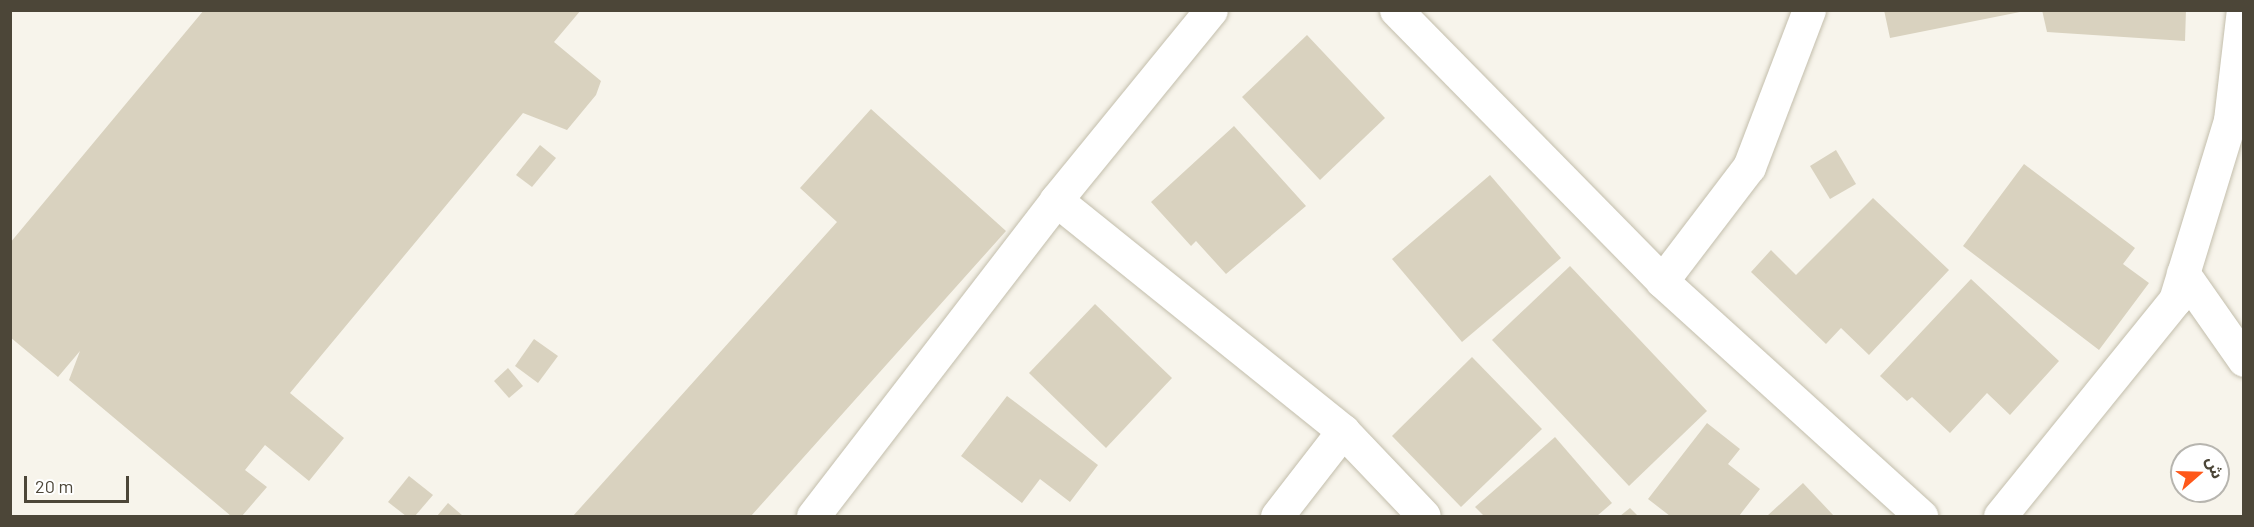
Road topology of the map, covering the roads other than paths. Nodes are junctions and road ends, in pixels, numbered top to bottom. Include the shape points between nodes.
1 (1211, 10) edge
2 (1396, 10) edge
3 (1809, 10) edge
4 (2242, 29) edge
5 (1056, 200) junction
6 (2184, 273) junction
7 (1662, 281) junction
8 (2244, 360) edge
9 (1343, 431) junction
10 (813, 516) edge
11 (1276, 516) edge
12 (1424, 516) edge
13 (1921, 516) edge
14 (2000, 516) edge

1 - 5 street
2 - 7 street
3 - 7 street via 1749,166
4 - 6 street via 2230,120
5 - 9 street
5 - 10 street
6 - 8 street
6 - 14 street via 2175,300
7 - 13 street
9 - 11 street
9 - 12 street

